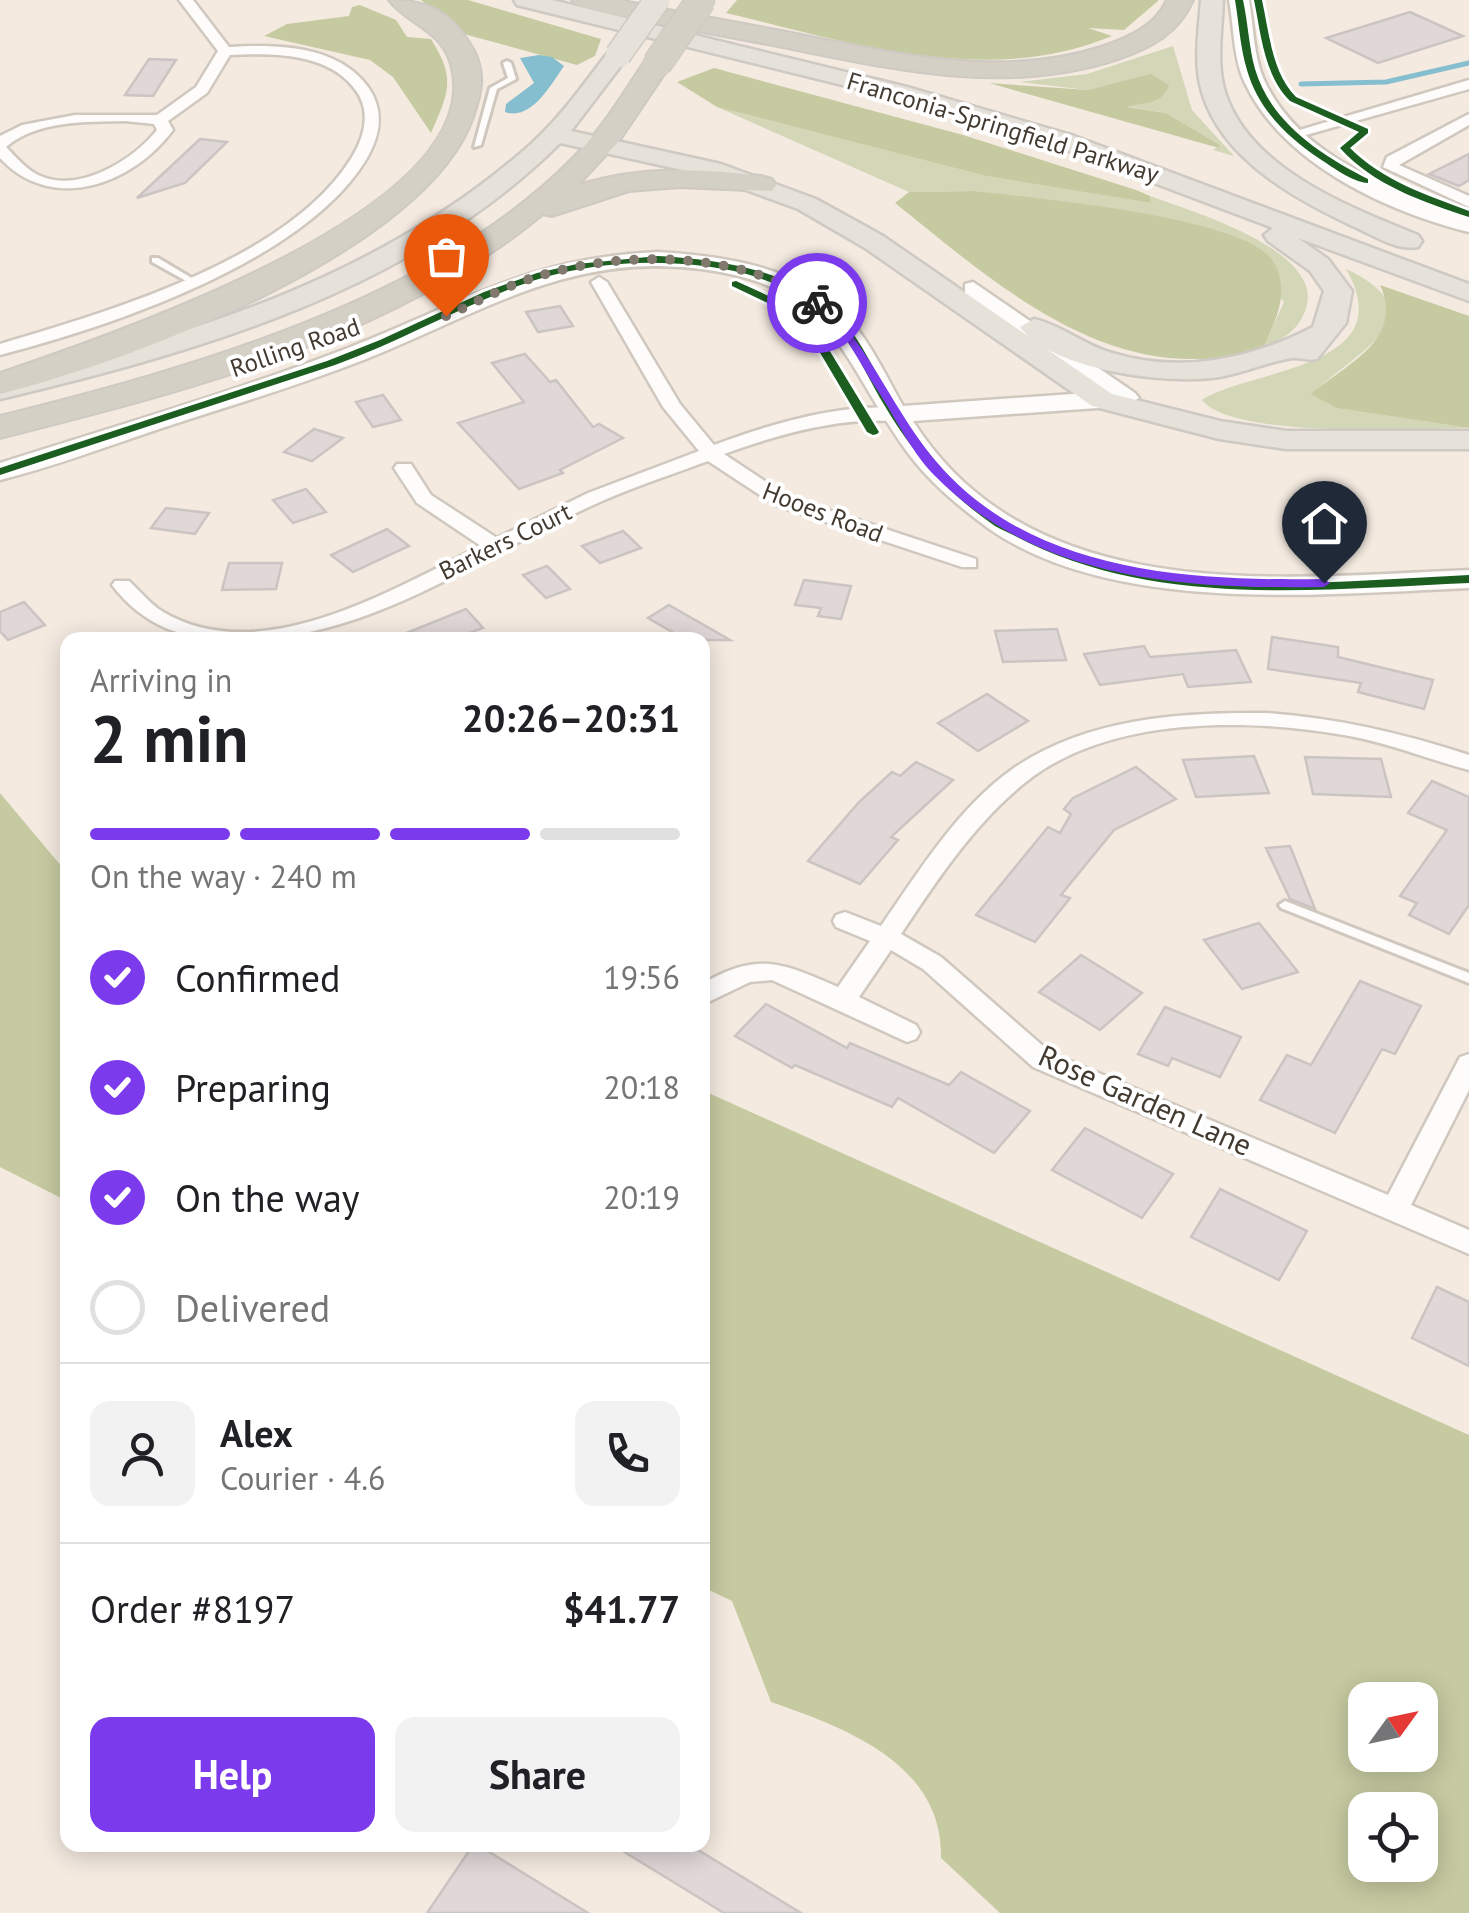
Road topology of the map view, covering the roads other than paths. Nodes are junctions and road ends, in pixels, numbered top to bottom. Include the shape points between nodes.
1 (186, 0) edge
2 (402, 0) edge
3 (525, 0) edge
4 (585, 0) edge
5 (702, 0) edge
6 (1180, 0) edge
7 (1212, 0) edge
8 (1240, 0) edge
9 (659, 9) edge
10 (225, 51) junction
11 (507, 63) dead end
12 (1469, 84) edge
13 (481, 88) junction
14 (899, 92) junction
15 (1418, 99) junction
16 (1468, 119) edge
17 (160, 120) junction
18 (559, 130) junction
19 (1294, 134) junction
20 (605, 139) junction
21 (0, 146) edge
22 (477, 146) dead end
23 (761, 185) junction
24 (1469, 202) edge
25 (1469, 226) edge
26 (483, 242) junction
27 (1436, 251) dead end
28 (155, 260) dead end
29 (1469, 272) edge
30 (191, 280) junction
31 (599, 282) dead end
32 (973, 290) junction
33 (1469, 292) edge
34 (1324, 333) junction
35 (0, 350) edge
36 (0, 387) edge
37 (1114, 399) junction
38 (898, 414) junction
39 (0, 427) edge
40 (1469, 440) edge
41 (710, 454) junction
42 (404, 468) dead end
43 (0, 472) edge
44 (494, 546) junction
45 (968, 564) dead end
46 (1469, 580) edge
47 (122, 586) dead end
48 (210, 632) edge
49 (284, 632) edge
50 (1469, 763) edge
51 (1285, 905) dead end
52 (845, 921) dead end
53 (888, 938) junction
54 (1469, 978) edge
55 (710, 992) edge
56 (843, 1000) junction
57 (907, 1032) dead end
58 (1469, 1064) edge
59 (1395, 1208) junction
60 (1469, 1242) edge

1 - 10 street
2 - 13 highway via 458,46
3 - 14 main road, Franconia-Springfield Parkway
4 - 9 highway
5 - 20 highway, bridge
6 - 9 highway via 1170,20 1128,46 1065,65 1000,72 886,63
7 - 27 main road via 1213,90 1243,140 1321,200
8 - 19 street via 1254,82
9 - 18 main road, Rolling Road, bridge
9 - 29 main road, Franconia-Springfield Parkway via 1033,114 1197,168
10 - 17 street via 202,90
10 - 30 street via 274,50 337,67 368,96 371,136 353,172 315,211
11 - 13 lane via 512,79
12 - 15 street
13 - 22 lane
13 - 36 highway via 410,187 349,234 204,310
14 - 33 main road, Franconia-Springfield Parkway via 1118,159
14 - 34 main road via 1119,167 1282,238 1320,264 1338,291 1335,316
15 - 16 street
15 - 19 street
16 - 24 street via 1392,160 1391,167
17 - 21 street via 125,116 51,124 10,132
17 - 21 street via 165,130 157,144 134,162 65,186 35,180
18 - 20 main road
18 - 36 main road, Rolling Road via 478,198 338,277 175,342
19 - 25 street via 1352,175
20 - 23 main road
20 - 26 highway via 556,189
20 - 32 main road via 718,158 799,184 870,220
23 - 26 highway via 674,176 604,184
23 - 37 main road via 853,229
26 - 39 highway via 370,303 266,347
28 - 30 lane
30 - 35 street
31 - 41 street, Hooes Road via 674,415
32 - 34 main road via 1072,348 1146,368 1248,366
32 - 37 street
34 - 37 main road via 1303,356 1254,374
37 - 38 street
37 - 40 main road via 1218,430 1286,440
38 - 41 street, Barkers Court via 789,425
38 - 43 street, Rolling Road via 841,325 797,290 753,273 700,264 619,262 539,276 336,362
38 - 46 street via 935,468 974,505 1046,545 1109,568 1216,584
41 - 44 street, Barkers Court via 595,497
41 - 45 street, Hooes Road via 782,501
42 - 44 street via 424,499
44 - 49 street, Barkers Court via 361,613
47 - 48 street, Barkers Court via 154,616
50 - 53 street via 1342,727 1220,719 1110,736 1022,773 983,811
51 - 54 lane
52 - 53 street, Rose Garden Lane
53 - 56 street
53 - 59 street, Rose Garden Lane via 932,963 1042,1060
55 - 56 street via 754,968
56 - 57 street
58 - 59 street
59 - 60 street, Rose Garden Lane

